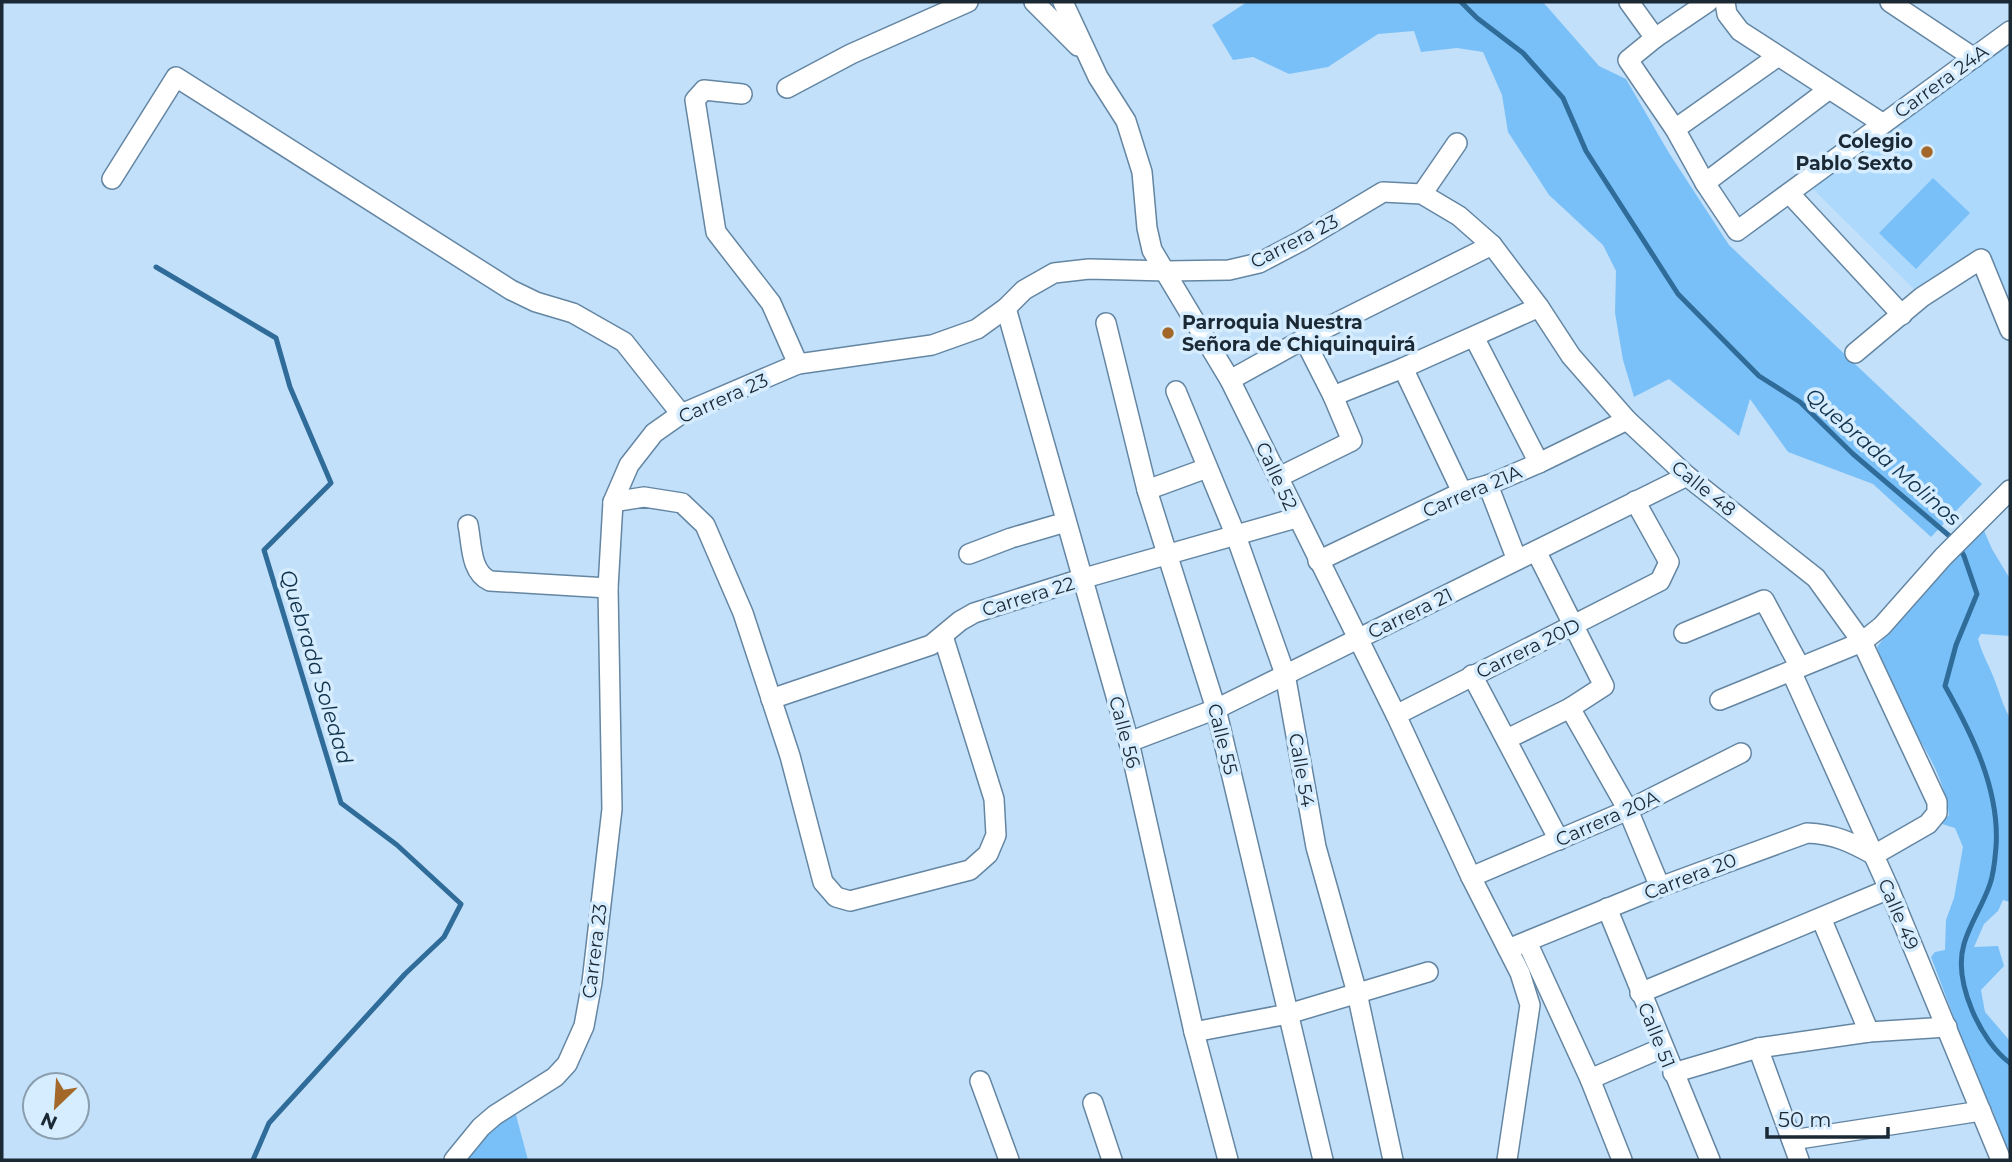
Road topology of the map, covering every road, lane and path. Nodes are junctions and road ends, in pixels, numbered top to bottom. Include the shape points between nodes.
1 (968, 2) edge
2 (1034, 2) edge
3 (1063, 2) edge
4 (1629, 2) edge
5 (1708, 2) edge
6 (1725, 2) edge
7 (1890, 2) edge
8 (2010, 30) edge
9 (1655, 38) junction
10 (1087, 54) junction
11 (1777, 57) junction
12 (1974, 58) junction
13 (787, 88) dead end
14 (1828, 90) junction
15 (742, 94) dead end
16 (1882, 123) junction
17 (1675, 129) junction
18 (1457, 143) dead end
19 (112, 179) dead end
20 (1705, 183) junction
21 (1789, 193) junction
22 (1422, 194) junction
23 (1492, 245) junction
24 (1167, 271) junction
25 (1539, 307) junction
26 (1006, 309) junction
27 (1902, 315) junction
28 (1106, 323) dead end
29 (2010, 330) edge
30 (1474, 337) junction
31 (1304, 339) junction
32 (1855, 352) dead end
33 (798, 364) junction
34 (1403, 368) junction
35 (1230, 380) junction
36 (1175, 391) dead end
37 (1333, 396) junction
38 (681, 414) junction
39 (1627, 420) junction
40 (1539, 463) junction
41 (1207, 468) junction
42 (1687, 476) junction
43 (1279, 477) junction
44 (1488, 485) junction
45 (1147, 491) junction
46 (2010, 491) edge
47 (1462, 492) junction
48 (613, 502) junction
49 (1635, 502) junction
50 (1296, 518) junction
51 (1066, 522) junction
52 (468, 525) dead end
53 (1236, 536) junction
54 (1536, 551) junction
55 (969, 554) dead end
56 (1168, 556) junction
57 (1517, 560) junction
58 (1318, 561) junction
59 (1082, 579) junction
60 (608, 588) junction
61 (1573, 626) junction
62 (1684, 633) dead end
63 (943, 636) junction
64 (1357, 640) junction
65 (1862, 642) junction
66 (1796, 669) junction
67 (1285, 674) junction
68 (1472, 676) junction
69 (771, 699) junction
70 (1720, 700) dead end
71 (1570, 708) junction
72 (1216, 709) junction
73 (1396, 715) junction
74 (1507, 738) junction
75 (1129, 743) junction
76 (1741, 753) dead end
77 (1628, 810) junction
78 (1559, 840) junction
79 (1874, 855) junction
80 (1471, 877) junction
81 (1660, 887) junction
82 (1889, 889) junction
83 (1607, 908) junction
84 (1821, 918) junction
85 (1527, 942) junction
86 (1508, 949) junction
87 (1428, 972) dead end
88 (1357, 993) junction
89 (1640, 993) junction
90 (1288, 1014) junction
91 (1947, 1027) junction
92 (1194, 1032) junction
93 (1869, 1032) junction
94 (1662, 1048) junction
95 (1758, 1048) junction
96 (1673, 1073) junction
97 (1590, 1079) junction
98 (980, 1081) dead end
99 (1093, 1103) dead end
100 (1981, 1111) junction
101 (1792, 1140) junction
102 (454, 1160) edge
103 (1009, 1160) edge
104 (1111, 1160) edge
105 (1228, 1160) edge
106 (1323, 1160) edge
107 (1393, 1160) edge
108 (1507, 1160) edge
109 (1622, 1160) edge
110 (1710, 1160) edge
111 (1799, 1160) edge
112 (2001, 1160) edge

1 - 13 street
2 - 10 street
3 - 10 street, Calle 52
4 - 9 street
5 - 9 street
6 - 11 street via 1727,14 1740,31
7 - 12 street
8 - 12 street, Carrera 24A
9 - 17 street via 1628,60
10 - 24 street, Calle 52 via 1126,121 1142,173 1152,250
11 - 14 street
11 - 17 street
12 - 16 street, Carrera 24A
14 - 16 street
14 - 20 street
15 - 33 street via 704,90 695,100 716,232 771,303
16 - 21 street, Carrera 24A
17 - 20 street
18 - 22 street
19 - 38 street via 176,77 511,290 573,313 624,342
20 - 21 street, Carrera 24A via 1737,231
21 - 27 street
22 - 23 street, Calle 48 via 1459,216
22 - 24 street, Carrera 23 via 1383,192 1259,263 1230,270
23 - 25 street, Calle 48
23 - 31 street
24 - 26 street, Carrera 23 via 1054,273 1024,290
24 - 35 street, Calle 52
25 - 30 street
25 - 39 street, Calle 48 via 1571,356
26 - 33 street, Carrera 23 via 977,329 932,345
26 - 51 street, Calle 56
27 - 29 street via 1981,259
27 - 32 street
28 - 45 street, Calle 55
30 - 34 street
30 - 40 street
31 - 35 street
31 - 37 street
33 - 38 street, Carrera 23
34 - 37 street
34 - 47 street
35 - 43 street, Calle 52
36 - 41 street, Calle 54
37 - 43 street via 1352,441
38 - 48 street, Carrera 23 via 641,449
39 - 40 street, Carrera 21A
39 - 42 street, Calle 48
40 - 44 street, Carrera 21A
41 - 45 street
41 - 53 street, Calle 54
42 - 49 street, Carrera 21
42 - 65 street, Calle 48 via 1816,578
43 - 50 street, Calle 52
44 - 47 street, Carrera 21A
44 - 57 street
45 - 56 street, Calle 55
46 - 65 street
47 - 58 street, Carrera 21A
48 - 60 street, Carrera 23
48 - 69 street via 644,497 682,503 705,525 743,613
49 - 54 street, Carrera 21
49 - 61 street, Carrera 20D via 1669,562 1660,581
50 - 53 street, Carrera 22
50 - 58 street, Calle 52
51 - 55 street
51 - 59 street, Calle 56
52 - 60 street via 476,569 490,581
53 - 56 street, Carrera 22
53 - 67 street, Calle 54
54 - 57 street, Carrera 21
54 - 61 street
56 - 59 street, Carrera 22
56 - 72 street, Calle 55
57 - 64 street, Carrera 21
58 - 64 street, Calle 52
59 - 63 street, Carrera 22 via 974,613
59 - 75 street, Calle 56
60 - 102 street, Carrera 23 via 612,809 584,1026 567,1064 555,1077 495,1115
61 - 68 street, Carrera 20D
61 - 71 street via 1604,686
62 - 66 street, Calle 49 via 1764,600
63 - 69 street, Carrera 22 via 932,645
63 - 69 street via 994,799 996,835 988,854 970,870 850,901 836,897 823,882
64 - 67 street, Carrera 21
64 - 73 street, Calle 52
65 - 66 street
65 - 79 street, Calle 48 via 1937,802 1937,813 1928,824
66 - 70 street
66 - 79 street, Calle 49
67 - 72 street, Carrera 21
67 - 88 street, Calle 54 via 1316,847
68 - 73 street, Carrera 20D
68 - 74 street
71 - 74 street
71 - 77 street
72 - 75 street, Carrera 21
72 - 90 street, Calle 55
73 - 80 street, Calle 52
74 - 78 street
75 - 92 street, Calle 56
76 - 77 street, Carrera 20A
77 - 78 street, Carrera 20A
77 - 81 street
78 - 80 street, Carrera 20A
79 - 81 street, Carrera 20 via 1846,839 1807,833
79 - 82 street, Calle 49
80 - 86 street, Calle 52
81 - 83 street, Carrera 20
82 - 84 street
82 - 91 street, Calle 49
83 - 85 street, Carrera 20
83 - 89 street, Calle 51
84 - 89 street
84 - 93 street
85 - 86 street, Carrera 20
85 - 97 street
86 - 108 street, Calle 52 via 1530,1005
87 - 88 street
88 - 90 street
88 - 107 street, Calle 54
89 - 94 street, Calle 51
90 - 92 street
90 - 106 street, Calle 55
91 - 93 street
91 - 100 street, Calle 49
92 - 105 street, Calle 56
93 - 95 street
94 - 96 street, Calle 51
94 - 97 street
95 - 96 street
95 - 101 street
96 - 110 street, Calle 51
97 - 109 street
98 - 103 street
99 - 104 street
100 - 101 street
100 - 112 street, Calle 49
101 - 111 street

